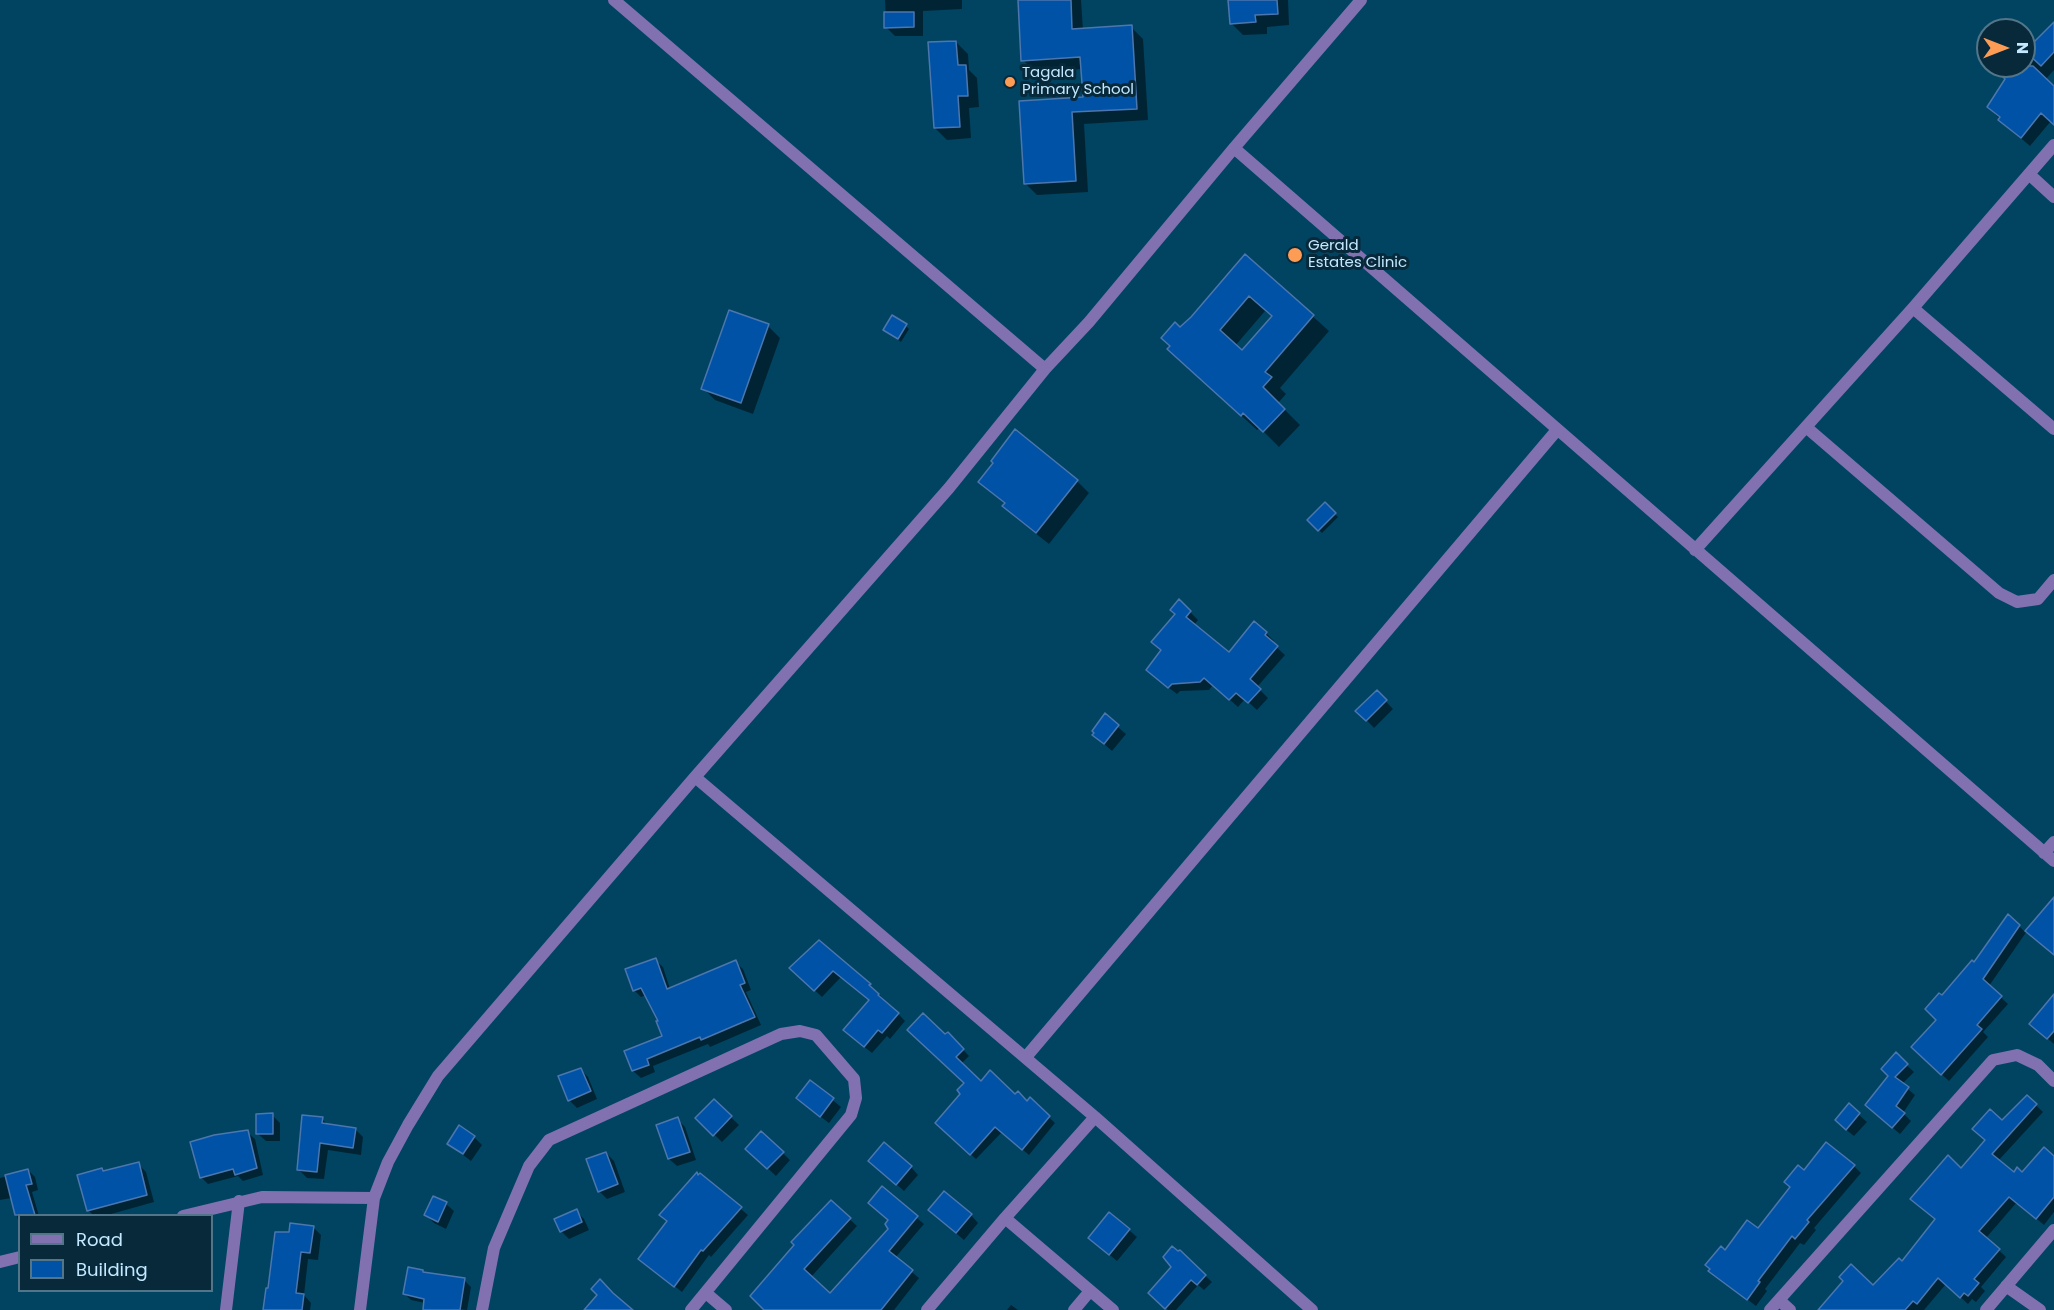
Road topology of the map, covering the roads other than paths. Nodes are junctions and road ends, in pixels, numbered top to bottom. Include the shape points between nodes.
1 (614, 0) edge
2 (1361, 0) edge
3 (2054, 145) edge
4 (1234, 148) junction
5 (2030, 175) junction
6 (2054, 197) edge
7 (1913, 308) junction
8 (1045, 369) junction
9 (1806, 427) junction
10 (2054, 429) edge
11 (1557, 430) junction
12 (1695, 550) junction
13 (2054, 580) edge
14 (695, 777) junction
15 (2054, 842) edge
16 (2049, 857) edge
17 (1026, 1057) junction
18 (2054, 1081) edge
19 (1095, 1117) junction
20 (374, 1197) junction
21 (239, 1202) junction
22 (187, 1214) edge
23 (1005, 1218) junction
24 (2054, 1230) edge
25 (18, 1258) edge
26 (0, 1262) edge
27 (2006, 1286) junction
28 (1090, 1291) junction
29 (706, 1293) junction
30 (1779, 1300) junction
31 (226, 1310) edge
32 (360, 1310) edge
33 (482, 1310) edge
34 (691, 1310) edge
35 (726, 1310) edge
36 (927, 1310) edge
37 (1074, 1310) edge
38 (1113, 1310) edge
39 (1312, 1310) edge
40 (1770, 1310) edge
41 (1790, 1310) edge
42 (1986, 1310) edge
43 (2040, 1310) edge

1 - 8 street
2 - 4 street
3 - 5 street
4 - 8 street
4 - 11 street
5 - 6 street
5 - 7 street
7 - 9 street
7 - 10 street
8 - 14 street via 949,488
9 - 12 street
9 - 13 street via 1999,593 2017,602 2038,599
11 - 12 street
11 - 17 street
12 - 16 street
14 - 17 street
14 - 20 street via 438,1076 393,1152
15 - 16 street
17 - 19 street
18 - 30 street via 2038,1065 2017,1055 1993,1059
19 - 23 street
19 - 39 street
20 - 21 street via 262,1197
20 - 32 street
21 - 22 street
21 - 31 street
23 - 28 street
23 - 36 street
24 - 27 street
25 - 26 street
27 - 42 street
27 - 43 street
28 - 37 street
28 - 38 street
29 - 33 street via 850,1114 856,1098 854,1079 816,1035 800,1031 781,1034 549,1140 530,1166 494,1248
29 - 34 street
29 - 35 street
30 - 40 street
30 - 41 street

